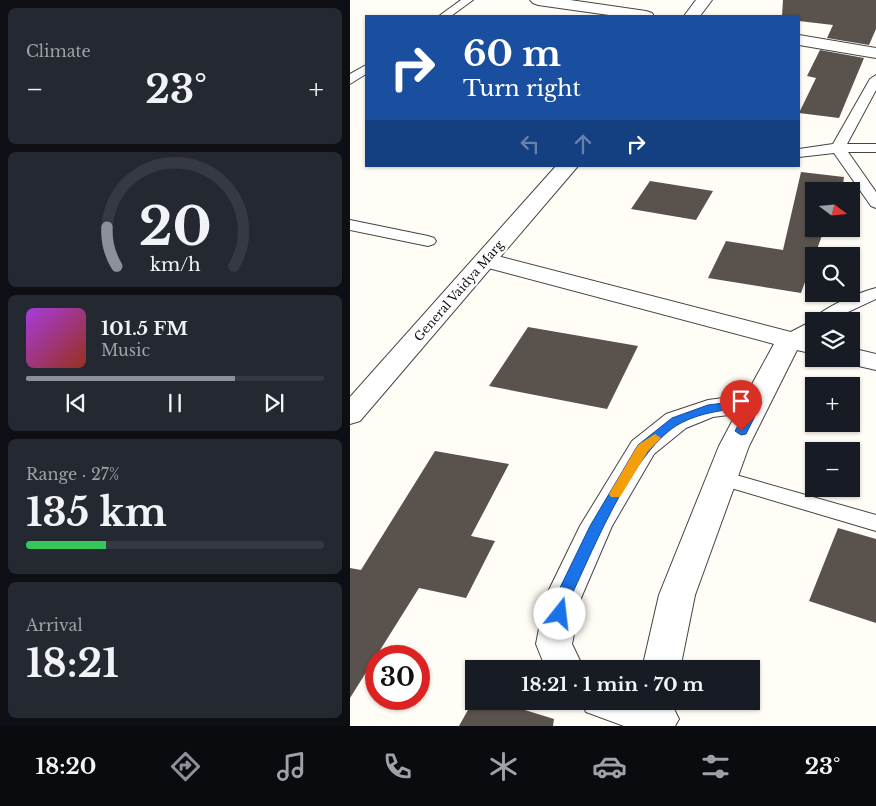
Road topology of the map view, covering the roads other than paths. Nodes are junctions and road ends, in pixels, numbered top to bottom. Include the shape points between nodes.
1 (468, 0) edge
2 (538, 0) edge
3 (704, 0) edge
4 (446, 15) edge
5 (639, 15) edge
6 (693, 15) edge
7 (800, 40) edge
8 (876, 53) edge
9 (365, 70) edge
10 (351, 79) edge
11 (876, 79) edge
12 (365, 81) edge
13 (838, 148) junction
14 (876, 148) edge
15 (800, 153) edge
16 (567, 167) edge
17 (876, 204) edge
18 (350, 225) edge
19 (428, 241) dead end
20 (486, 260) junction
21 (876, 293) edge
22 (836, 312) edge
23 (805, 338) edge
24 (805, 339) edge
25 (860, 358) edge
26 (876, 362) edge
27 (756, 402) junction
28 (350, 415) edge
29 (722, 478) junction
30 (876, 523) edge
31 (561, 660) edge
32 (663, 660) edge
33 (629, 710) edge
34 (658, 716) edge

1 - 4 lane
2 - 5 street
3 - 6 street
7 - 8 street
9 - 10 lane
10 - 12 lane
11 - 13 lane
13 - 14 lane
13 - 15 lane
13 - 17 lane
16 - 20 street, General Vaidya Marg
18 - 19 lane
20 - 23 street
20 - 28 street, General Vaidya Marg
21 - 22 lane
24 - 27 street
25 - 26 street
27 - 29 street
27 - 31 street via 708,409 676,421 643,448 596,526 563,598 554,644
29 - 30 lane
29 - 32 street via 677,595
33 - 34 street

